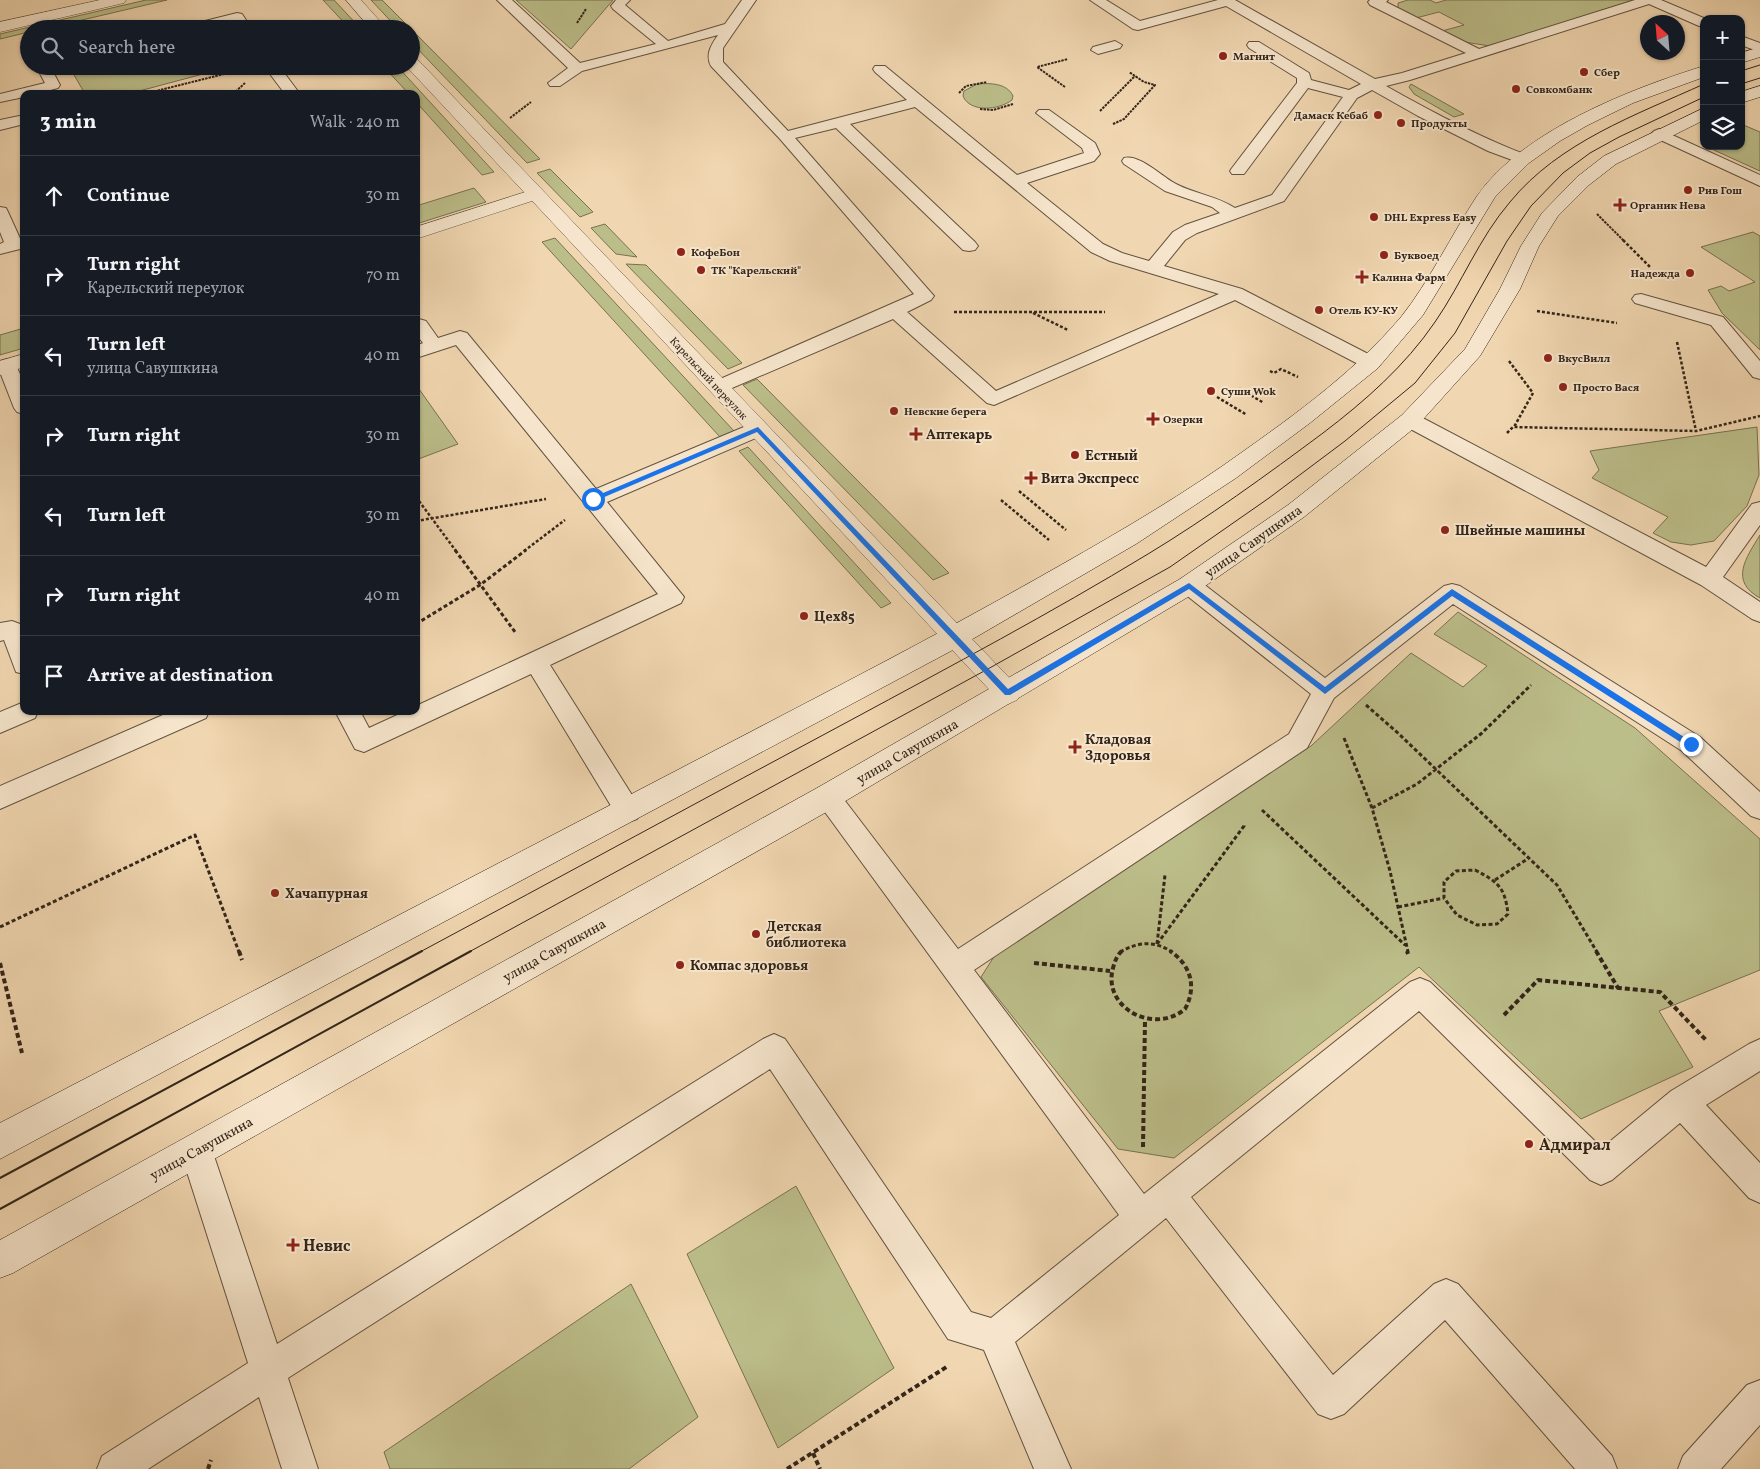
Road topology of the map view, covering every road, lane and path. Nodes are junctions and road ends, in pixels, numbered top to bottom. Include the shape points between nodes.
1 (70, 0) edge
2 (119, 0) edge
3 (353, 0) edge
4 (504, 0) edge
5 (623, 0) edge
6 (749, 0) edge
7 (1097, 0) edge
8 (1381, 0) edge
9 (1650, 0) edge
10 (1225, 1) edge
11 (1242, 12) junction
12 (0, 16) edge
13 (31, 20) edge
14 (225, 20) edge
15 (239, 20) edge
16 (372, 20) edge
17 (1700, 21) edge
18 (20, 22) edge
19 (0, 27) edge
20 (730, 27) junction
21 (1170, 31) dead end
22 (1745, 42) edge
23 (1115, 45) dead end
24 (1254, 45) dead end
25 (666, 46) junction
26 (1760, 48) edge
27 (1098, 50) junction
28 (1760, 52) edge
29 (1478, 54) junction
30 (1745, 57) edge
31 (577, 68) junction
32 (880, 69) dead end
33 (420, 72) edge
34 (1700, 72) edge
35 (47, 75) edge
36 (217, 75) edge
37 (278, 75) edge
38 (1135, 76) junction
39 (987, 82) dead end
40 (555, 83) dead end
41 (1304, 83) junction
42 (1373, 84) junction
43 (56, 89) edge
44 (159, 90) edge
45 (290, 90) edge
46 (1071, 91) dead end
47 (1760, 91) edge
48 (20, 95) edge
49 (1352, 95) junction
50 (957, 97) dead end
51 (1745, 97) edge
52 (0, 98) edge
53 (1016, 99) dead end
54 (918, 102) junction
55 (1093, 106) dead end
56 (975, 108) dead end
57 (1100, 111) junction
58 (1044, 113) dead end
59 (1700, 115) edge
60 (1106, 116) dead end
61 (1111, 119) dead end
62 (20, 120) edge
63 (839, 122) junction
64 (1115, 122) junction
65 (0, 125) edge
66 (1108, 128) dead end
67 (1659, 134) junction
68 (785, 136) junction
69 (1523, 159) junction
70 (1130, 160) dead end
71 (1238, 171) dead end
72 (1015, 181) junction
73 (1760, 181) edge
74 (535, 194) junction
75 (0, 212) edge
76 (1234, 214) junction
77 (1596, 214) dead end
78 (420, 232) edge
79 (969, 246) dead end
80 (0, 249) edge
81 (1153, 268) junction
82 (1236, 293) junction
83 (1640, 299) dead end
84 (1670, 307) junction
85 (1531, 310) dead end
86 (895, 311) junction
87 (1110, 312) dead end
88 (1620, 323) dead end
89 (420, 329) edge
90 (425, 348) edge
91 (1509, 361) dead end
92 (10, 364) edge
93 (1371, 364) junction
94 (1270, 371) dead end
95 (1760, 373) edge
96 (1302, 379) dead end
97 (718, 387) junction
98 (1230, 390) dead end
99 (20, 395) edge
100 (1217, 397) dead end
101 (1267, 405) dead end
102 (1760, 416) edge
103 (1250, 417) dead end
104 (1410, 420) junction
105 (1513, 427) junction
106 (758, 429) junction
107 (1696, 431) junction
108 (1482, 459) junction
109 (1019, 491) dead end
110 (590, 496) junction
111 (1001, 500) dead end
112 (420, 503) edge
113 (1760, 510) edge
114 (432, 518) junction
115 (420, 520) edge
116 (1066, 530) dead end
117 (1049, 540) dead end
118 (1709, 579) junction
119 (480, 585) junction
120 (1189, 585) junction
121 (1760, 613) edge
122 (420, 622) edge
123 (12, 628) edge
124 (955, 637) junction
125 (20, 653) edge
126 (1558, 660) junction
127 (536, 662) junction
128 (1325, 691) junction
129 (1008, 693) junction
130 (20, 714) edge
131 (187, 715) edge
132 (349, 715) edge
133 (0, 722) edge
134 (1400, 734) dead end
135 (1436, 769) junction
136 (1234, 784) junction
137 (827, 797) junction
138 (0, 798) edge
139 (1372, 808) junction
140 (1760, 808) edge
141 (628, 811) junction
142 (1155, 835) junction
143 (1529, 858) junction
144 (1495, 880) junction
145 (1444, 898) junction
146 (1398, 907) junction
147 (0, 927) edge
148 (1157, 944) junction
149 (1405, 945) junction
150 (242, 960) dead end
151 (962, 962) junction
152 (0, 963) edge
153 (1110, 971) junction
154 (1618, 988) junction
155 (1420, 992) junction
156 (1145, 1020) junction
157 (1474, 1045) junction
158 (22, 1053) dead end
159 (1747, 1062) edge
160 (1682, 1102) junction
161 (0, 1142) edge
162 (1143, 1148) dead end
163 (196, 1150) junction
164 (1760, 1187) edge
165 (1169, 1195) junction
166 (1142, 1218) junction
167 (0, 1260) edge
168 (995, 1336) junction
169 (268, 1370) junction
170 (1760, 1398) edge
171 (813, 1453) junction
172 (116, 1469) edge
173 (300, 1469) edge
174 (787, 1469) edge
175 (820, 1469) edge
176 (1053, 1469) edge
177 (1599, 1469) edge
178 (1696, 1469) edge

1 - 12 main road
2 - 13 main road
3 - 16 main road
4 - 31 lane
5 - 25 lane via 618,6
6 - 20 lane
7 - 10 lane via 1138,26
8 - 29 lane via 1375,2
9 - 17 lane
9 - 29 lane
10 - 11 lane
11 - 21 lane
11 - 42 lane
14 - 15 lane via 237,17
18 - 19 main road
20 - 25 lane
20 - 68 lane via 716,48 716,63
22 - 26 lane
23 - 27 lane
24 - 41 lane via 1304,76
25 - 31 lane
27 - 38 path
27 - 46 path via 1037,67
28 - 30 main road
29 - 42 lane
31 - 40 lane
32 - 54 lane
33 - 74 main road, Карельский переулок
34 - 69 main road via 1582,121
35 - 43 lane
36 - 44 path
37 - 45 lane
38 - 57 path
38 - 64 path via 1155,85 1124,119
39 - 50 path via 966,86
41 - 49 lane
41 - 71 lane
42 - 49 lane
42 - 69 lane via 1423,113
47 - 51 main road
48 - 52 lane
49 - 76 lane via 1282,194
53 - 56 path via 1004,108
54 - 63 lane
54 - 72 lane
55 - 57 path
57 - 60 path
58 - 72 lane via 1089,146 1092,154
59 - 67 main road, улица Савушкина
61 - 64 path
62 - 65 lane
63 - 68 lane
63 - 79 lane
64 - 66 path
67 - 73 lane
67 - 104 main road, улица Савушкина via 1610,160 1583,181 1552,213 1530,246 1510,289 1473,352
68 - 86 lane via 925,296
69 - 93 main road via 1488,194 1413,315
70 - 76 lane via 1171,188 1218,204
72 - 81 lane via 1097,248
74 - 78 main road
74 - 97 main road, Карельский переулок
75 - 80 lane via 14,245
76 - 81 lane via 1179,236
77 - 84 path via 1664,281
81 - 82 lane
82 - 86 lane via 994,399
82 - 93 lane
83 - 84 lane
84 - 95 lane via 1717,321
84 - 107 path
85 - 88 path
86 - 87 path
86 - 97 lane
89 - 90 lane
90 - 110 lane via 460,337
91 - 105 path via 1533,393
92 - 99 lane
93 - 124 main road via 1228,473 1128,538
94 - 96 path via 1274,373 1281,369
97 - 106 main road, Карельский переулок
98 - 101 path via 1240,389
100 - 103 path
102 - 107 path
104 - 108 lane
104 - 120 main road, улица Савушкина via 1296,511
105 - 107 path
105 - 108 path
106 - 110 lane
106 - 124 main road, Карельский переулок
108 - 118 lane
109 - 116 path
110 - 114 path
110 - 119 path
110 - 127 lane via 673,597
111 - 117 path
112 - 114 path
113 - 118 lane
114 - 115 path
114 - 119 path
118 - 121 lane
119 - 122 path
119 - 127 path
120 - 128 lane
120 - 129 main road, улица Савушкина
123 - 125 lane
124 - 129 main road, Карельский переулок
124 - 141 main road
126 - 128 lane via 1452,592
126 - 135 path via 1482,733
126 - 140 lane via 1691,744
127 - 132 lane via 364,742
127 - 141 lane
128 - 136 lane via 1298,741
128 - 139 path
129 - 137 main road, улица Савушкина
130 - 133 lane
131 - 138 lane
134 - 135 path
135 - 139 path via 1417,784
135 - 143 path
136 - 142 lane
136 - 148 path via 1244,826
136 - 149 path
137 - 151 lane
137 - 163 main road, улица Савушкина
139 - 146 path
141 - 161 main road
142 - 148 path via 1166,865
142 - 151 lane
143 - 144 path
143 - 154 path via 1557,885
144 - 145 path via 1475,870 1456,871 1444,882
144 - 145 path via 1507,896 1508,914 1496,924 1477,926 1457,915
145 - 146 path
146 - 149 path
147 - 150 path via 195,836
148 - 153 path via 1136,944 1118,954
148 - 156 path via 1177,954 1190,972 1193,992 1185,1010 1168,1020
149 - 155 path
151 - 153 path
151 - 166 lane
152 - 158 path
153 - 156 path via 1112,991 1125,1009
154 - 157 path via 1538,980
154 - 159 path via 1660,992
155 - 157 lane
155 - 165 lane
156 - 162 path
157 - 160 lane via 1600,1169
159 - 160 lane
160 - 164 lane
163 - 167 main road, улица Савушкина
163 - 169 lane
165 - 166 lane
165 - 177 lane via 1332,1401 1446,1296
166 - 168 lane
168 - 169 lane via 960,1327 774,1048
168 - 171 path
168 - 176 lane
169 - 172 lane
169 - 173 lane
170 - 178 lane
171 - 174 path
171 - 175 path

